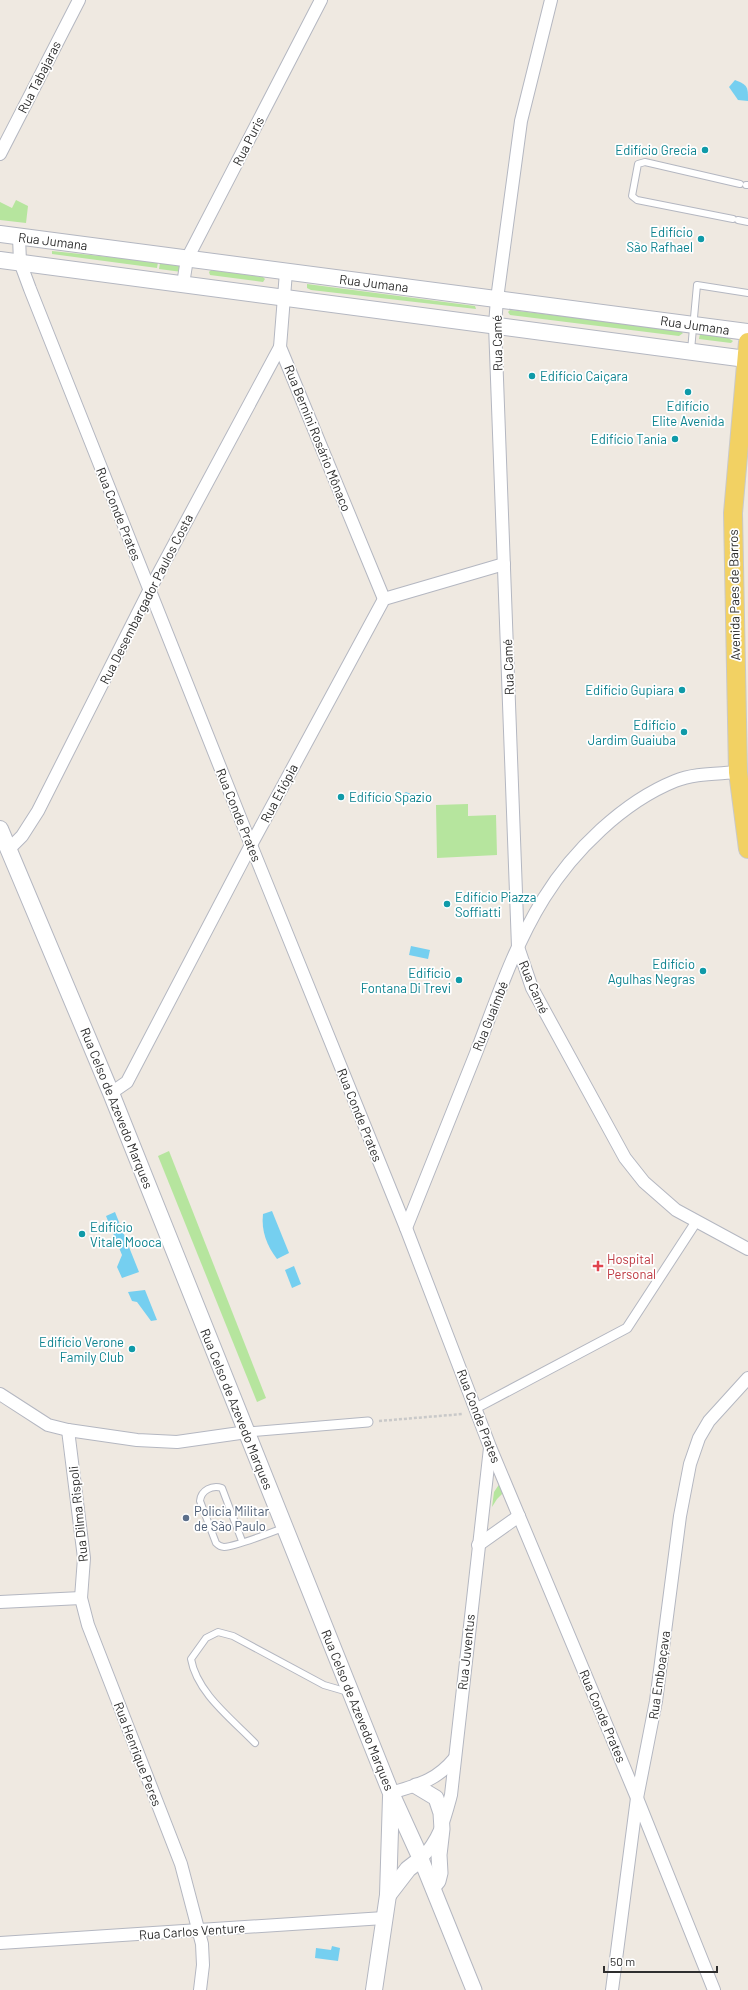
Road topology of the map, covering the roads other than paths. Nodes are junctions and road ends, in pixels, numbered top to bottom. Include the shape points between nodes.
1 (79, 0) edge
2 (321, 0) edge
3 (551, 0) edge
4 (0, 154) edge
5 (745, 185) edge
6 (748, 222) edge
7 (0, 234) edge
8 (19, 237) junction
9 (187, 259) junction
10 (0, 260) edge
11 (20, 262) junction
12 (286, 272) junction
13 (183, 284) junction
14 (748, 293) edge
15 (284, 297) junction
16 (496, 299) junction
17 (694, 324) junction
18 (495, 326) junction
19 (748, 332) edge
20 (280, 347) junction
21 (747, 351) edge
22 (691, 352) junction
23 (504, 564) junction
24 (149, 591) junction
25 (384, 599) junction
26 (742, 783) edge
27 (0, 829) edge
28 (251, 845) junction
29 (748, 848) edge
30 (9, 850) junction
31 (518, 947) junction
32 (111, 1092) junction
33 (696, 1222) junction
34 (406, 1228) junction
35 (748, 1249) edge
36 (748, 1378) edge
37 (0, 1394) edge
38 (476, 1408) junction
39 (368, 1422) road end
40 (68, 1430) junction
41 (247, 1432) junction
42 (490, 1447) junction
43 (519, 1516) junction
44 (285, 1528) junction
45 (242, 1542) junction
46 (478, 1545) junction
47 (81, 1598) junction
48 (0, 1602) edge
49 (351, 1692) junction
50 (255, 1743) dead end
51 (454, 1759) junction
52 (416, 1786) junction
53 (391, 1794) junction
54 (637, 1798) junction
55 (442, 1829) junction
56 (421, 1859) junction
57 (433, 1887) junction
58 (388, 1895) junction
59 (384, 1918) junction
60 (200, 1931) junction
61 (0, 1943) edge
62 (200, 1990) edge
63 (374, 1990) edge
64 (474, 1990) edge
65 (612, 1990) edge
66 (714, 1990) edge

1 - 4 street, Rua Tabajaras
2 - 9 street, Rua Puris
3 - 16 street, Rua Camé via 521,121
5 - 6 lane via 645,162 638,164 632,196 637,200
7 - 8 main road, Rua Jumana
8 - 9 main road, Rua Jumana
8 - 11 street, Rua Conde Prates
9 - 12 main road, Rua Jumana
9 - 13 street, Rua Puris
10 - 11 main road, Rua Jumana
11 - 13 main road, Rua Jumana
11 - 24 street, Rua Conde Prates
12 - 15 street, Rua Bernini Rosário Mônaco
12 - 16 main road, Rua Jumana
13 - 15 main road, Rua Jumana
14 - 17 lane via 697,285
15 - 18 main road, Rua Jumana
15 - 20 street, Rua Bernini Rosário Mônaco
16 - 17 main road, Rua Jumana
16 - 18 street, Rua Camé
17 - 19 main road, Rua Jumana
17 - 22 lane
18 - 22 main road, Rua Jumana
18 - 23 street, Rua Camé
20 - 24 street, Rua Desembargador Paulos Costa
20 - 25 street, Rua Bernini Rosário Mônaco
21 - 22 main road, Rua Jumana
21 - 26 main road, Avenida Paes de Barros via 733,513
23 - 25 street
23 - 31 street, Rua Camé
24 - 28 street, Rua Conde Prates
24 - 30 street, Rua Desembargador Paulos Costa via 38,811 22,836
25 - 28 street, Rua Etiópia
26 - 29 main road, Avenida Paes de Barros
26 - 31 street, Rua Guaimbé via 677,780 651,792 628,808 602,828 559,876
27 - 30 main road, Rua Celso de Azevedo Marques
28 - 32 street, Rua Etiópia via 127,1082
28 - 34 street, Rua Conde Prates
30 - 32 main road, Rua Celso de Azevedo Marques
31 - 33 street, Rua Camé via 532,988 625,1158 644,1182 665,1202
31 - 34 street, Rua Guaimbé
32 - 41 main road, Rua Celso de Azevedo Marques
33 - 35 street, Rua Camé
33 - 38 street via 627,1328
34 - 38 street, Rua Conde Prates
36 - 54 street, Rua Emboaçava via 709,1421 699,1438 690,1464 680,1516 654,1708
37 - 40 street via 48,1425
38 - 42 street, Rua Conde Prates
39 - 41 street
40 - 41 street via 137,1440 177,1442
40 - 47 street, Rua Dilma Rispoli via 84,1558
41 - 44 main road, Rua Celso de Azevedo Marques
42 - 43 street, Rua Conde Prates
42 - 46 street, Rua Juventus
43 - 46 street
43 - 54 street, Rua Conde Prates
44 - 45 lane
44 - 49 main road, Rua Celso de Azevedo Marques
45 - 45 lane via 225,1547 216,1543 200,1501 200,1494 204,1490 216,1486 222,1488
46 - 51 street, Rua Juventus
47 - 48 street
47 - 60 street, Rua Henrique Peres via 94,1642 181,1864
49 - 50 lane via 324,1685 233,1636 218,1632 206,1638 191,1659 193,1671 202,1688
49 - 53 main road, Rua Celso de Azevedo Marques
51 - 52 street via 444,1771 430,1781
51 - 55 street, Rua Juventus via 451,1795
52 - 53 street
52 - 55 street via 436,1798 441,1813
53 - 56 main road, Rua Celso de Azevedo Marques
53 - 58 main road, Rua Juventus
54 - 65 street, Rua Emboaçava
54 - 66 street, Rua Conde Prates
55 - 56 street, Rua Juventus
55 - 57 street via 440,1873
56 - 57 street, Rua Celso de Azevedo Marques
56 - 58 main road, Rua Juventus via 408,1869
57 - 64 street, Rua Celso de Azevedo Marques
58 - 59 main road, Rua Juventus
59 - 60 street, Rua Carlos Venture
59 - 63 main road, Rua Juventus
60 - 61 street, Rua Carlos Venture
60 - 62 street, Rua Henrique Peres via 203,1964

